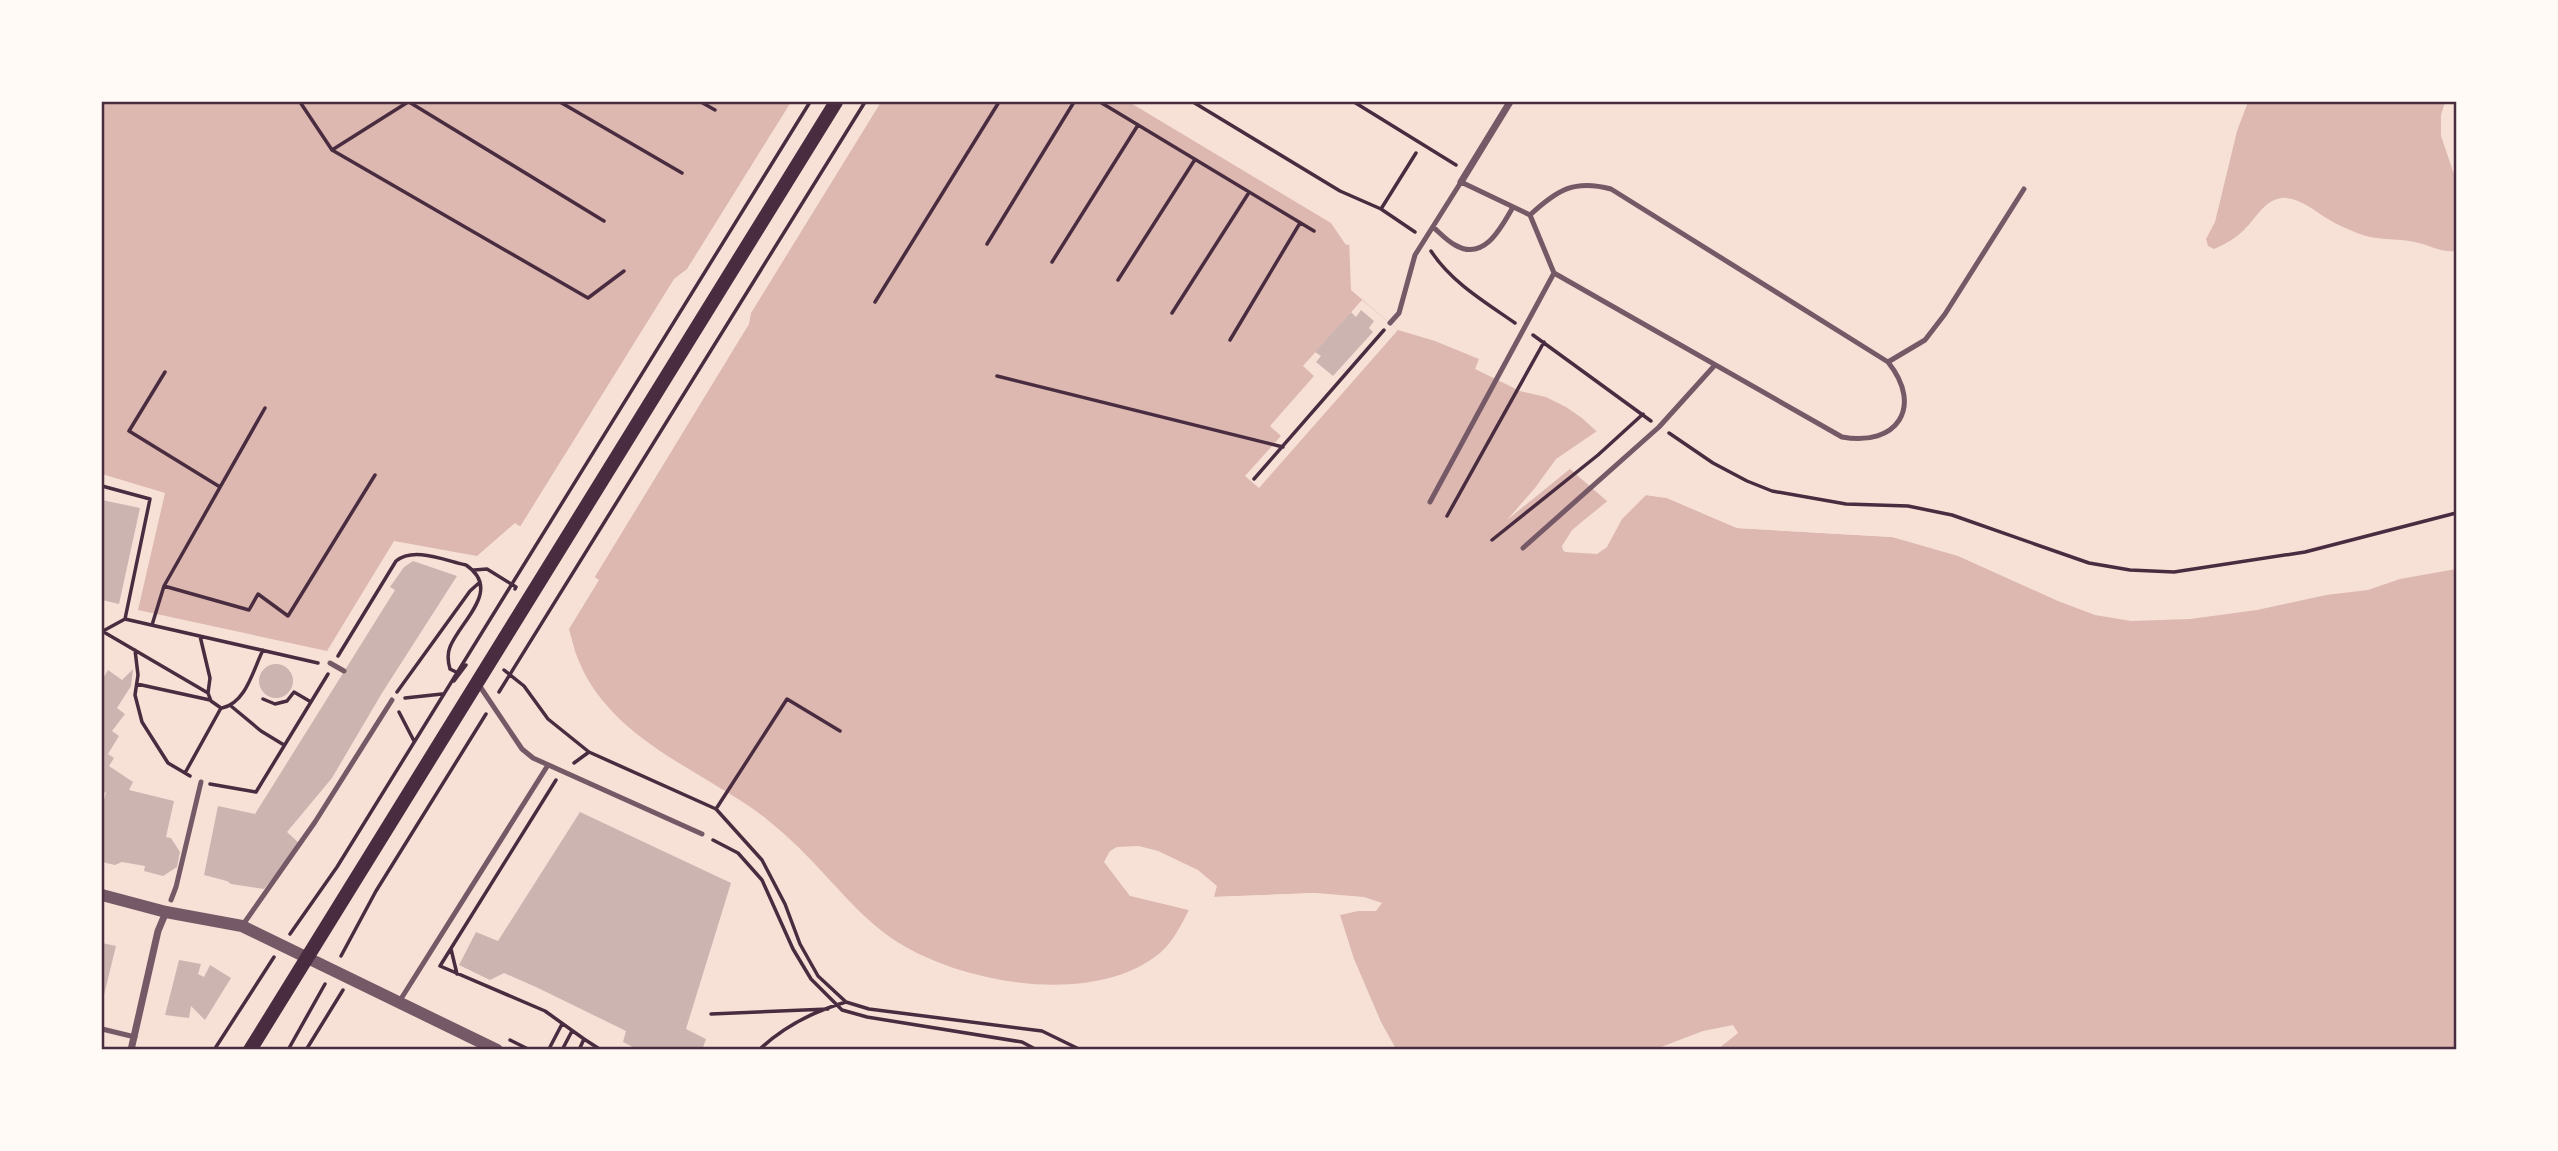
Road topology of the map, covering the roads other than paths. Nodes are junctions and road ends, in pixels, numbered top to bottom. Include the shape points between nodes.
1 (836, 102) edge
2 (1510, 102) edge
3 (1461, 181) junction
4 (2024, 189) dead end
5 (1513, 207) junction
6 (1530, 215) junction
7 (1433, 227) junction
8 (1554, 273) junction
9 (1390, 324) road end
10 (1888, 362) junction
11 (1715, 365) junction
12 (1430, 502) dead end
13 (1523, 548) dead end
14 (544, 581) dead end
15 (330, 663) road end
16 (344, 671) dead end
17 (392, 700) road end
18 (548, 765) junction
19 (201, 782) road end
20 (702, 834) road end
21 (102, 895) edge
22 (169, 906) junction
23 (242, 926) junction
24 (399, 1002) junction
25 (102, 1029) edge
26 (135, 1037) junction
27 (131, 1049) edge
28 (250, 1049) edge
29 (497, 1049) edge

1 - 28 main road
2 - 3 street
3 - 5 lane
3 - 7 lane
4 - 10 lane via 1926,340
5 - 6 lane
5 - 7 lane via 1499,233 1473,250 1456,246
6 - 8 lane
6 - 10 lane via 1570,186 1591,184 1611,189
7 - 9 lane via 1415,255 1399,313
8 - 11 lane
8 - 12 lane
10 - 11 lane via 1905,390 1900,421 1888,431 1858,440 1842,438
11 - 13 lane via 1660,427
14 - 18 lane via 478,684 522,749
15 - 16 lane
17 - 23 lane
18 - 20 lane
18 - 24 lane
19 - 22 lane
21 - 22 street
22 - 23 street
22 - 26 street via 156,939
23 - 24 street
24 - 29 street
25 - 26 lane
26 - 27 street

